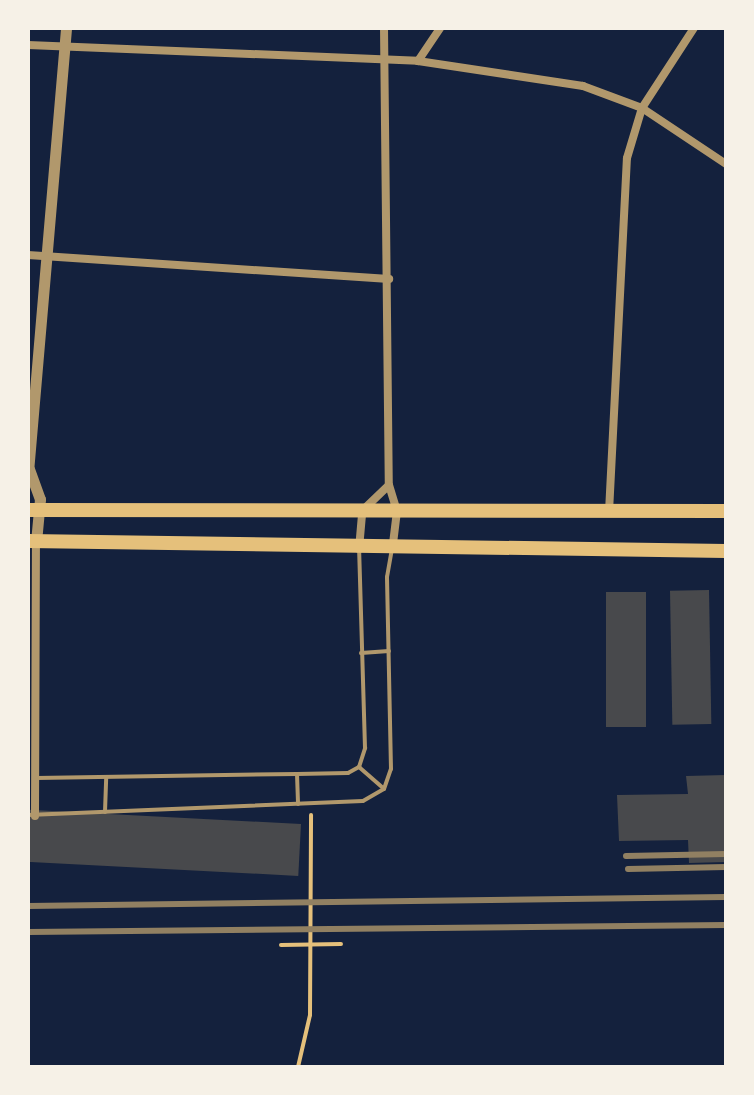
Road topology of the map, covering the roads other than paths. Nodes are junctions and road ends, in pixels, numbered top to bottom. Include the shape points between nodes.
1 (66, 28) edge
2 (384, 28) edge
3 (440, 28) edge
4 (694, 28) edge
5 (28, 45) edge
6 (65, 45) junction
7 (386, 60) junction
8 (418, 61) junction
9 (642, 108) junction
10 (726, 164) edge
11 (28, 255) edge
12 (49, 256) junction
13 (389, 279) junction
14 (29, 470) edge
15 (389, 485) junction
16 (33, 510) edge
17 (362, 511) junction
18 (397, 511) junction
19 (726, 511) edge
20 (609, 513) junction
21 (32, 542) edge
22 (393, 546) junction
23 (359, 549) junction
24 (726, 551) edge
25 (389, 651) junction
26 (361, 653) junction
27 (31, 659) edge
28 (359, 767) junction
29 (297, 774) junction
30 (106, 777) junction
31 (36, 778) junction
32 (384, 789) junction
33 (298, 804) junction
34 (105, 812) junction
35 (32, 815) edge

1 - 6 street
2 - 7 street
3 - 8 street
4 - 9 street
5 - 6 street
6 - 7 street
6 - 12 street
7 - 8 street
7 - 13 street
8 - 9 street via 599,89
9 - 10 street
9 - 20 street via 625,175
11 - 12 street
12 - 13 street
12 - 14 street
13 - 15 street
14 - 16 street
15 - 17 street
15 - 18 street
16 - 17 highway
16 - 21 street
17 - 18 highway
17 - 23 street
18 - 20 highway
18 - 22 street
19 - 20 highway
21 - 23 highway
21 - 27 street
22 - 23 highway
22 - 24 highway
22 - 25 lane via 387,577
23 - 26 lane
25 - 26 lane
25 - 32 lane via 391,769
26 - 28 lane via 365,748
27 - 31 street
28 - 29 lane via 348,773
28 - 32 lane
29 - 30 lane
29 - 33 lane
30 - 31 lane
30 - 34 lane
31 - 35 street
32 - 33 lane via 363,801
33 - 34 lane
34 - 35 lane

